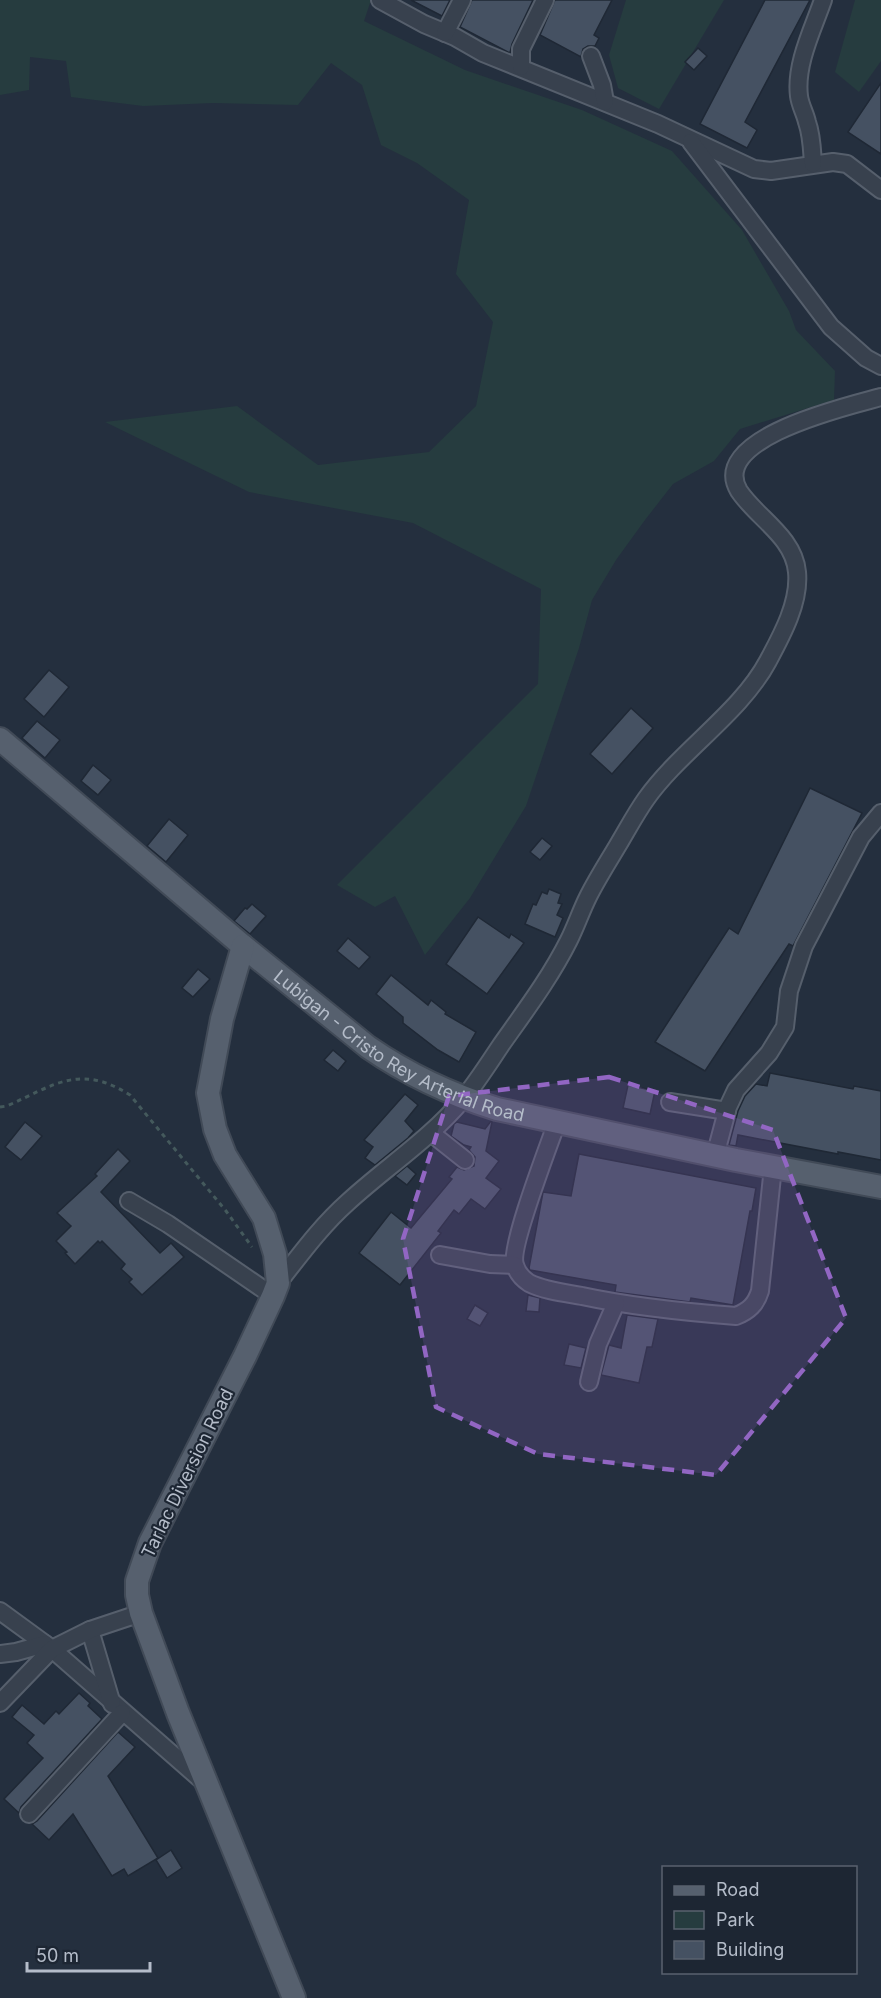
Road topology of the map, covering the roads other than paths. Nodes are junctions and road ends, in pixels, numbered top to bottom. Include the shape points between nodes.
1 (380, 0) edge
2 (462, 0) edge
3 (545, 0) edge
4 (823, 0) edge
5 (445, 33) junction
6 (591, 56) dead end
7 (521, 67) junction
8 (605, 102) junction
9 (688, 138) junction
10 (813, 164) junction
11 (881, 190) edge
12 (881, 366) edge
13 (881, 397) edge
14 (0, 739) edge
15 (881, 813) edge
16 (243, 946) junction
17 (464, 1098) junction
18 (670, 1102) dead end
19 (727, 1111) junction
20 (557, 1122) junction
21 (432, 1133) junction
22 (715, 1156) junction
23 (465, 1160) dead end
24 (773, 1167) junction
25 (881, 1186) edge
26 (129, 1201) dead end
27 (440, 1255) dead end
28 (514, 1265) junction
29 (275, 1289) junction
30 (616, 1303) junction
31 (589, 1382) dead end
32 (0, 1611) edge
33 (141, 1613) junction
34 (90, 1630) junction
35 (49, 1647) junction
36 (0, 1654) edge
37 (0, 1703) edge
38 (117, 1708) junction
39 (208, 1786) junction
40 (29, 1814) dead end
41 (294, 1998) edge

1 - 5 street
2 - 5 street
3 - 7 street via 521,49
4 - 10 street via 807,45 798,90 811,137
5 - 7 street
6 - 8 street
7 - 8 street
8 - 9 street
9 - 10 street via 754,169 771,171
9 - 12 street via 831,327
10 - 11 street via 847,164
13 - 17 street via 784,428 755,444 736,465 734,476 739,490 794,555 798,573 795,599 777,645 760,676 646,798 588,896 552,972
14 - 16 main road, Lubigan - Cristo Rey Arterial Road
15 - 19 street via 861,837 804,946 789,991 780,1038 736,1090
16 - 17 main road, Lubigan - Cristo Rey Arterial Road via 388,1061
16 - 29 main road via 222,1019 208,1093 225,1155 264,1218 275,1254
17 - 20 main road, Lubigan - Cristo Rey Arterial Road
17 - 21 street
18 - 19 street
19 - 22 street
20 - 22 main road, Lubigan - Cristo Rey Arterial Road
20 - 28 street via 525,1216
21 - 23 street
21 - 29 street via 335,1214
22 - 24 main road, Lubigan - Cristo Rey Arterial Road
24 - 25 main road, Lubigan - Cristo Rey Arterial Road
24 - 30 street via 760,1291 746,1313 736,1316 682,1312
26 - 29 street
27 - 28 street
28 - 30 street via 527,1282
29 - 33 main road, Tarlac Diversion Road via 141,1565 137,1595
30 - 31 street via 598,1344
32 - 35 street
33 - 34 street
33 - 39 main road, Tarlac Diversion Road
34 - 35 street
34 - 38 street
35 - 36 street
35 - 37 street
35 - 38 street
38 - 39 street
38 - 40 street
39 - 41 main road, Tarlac Diversion Road

